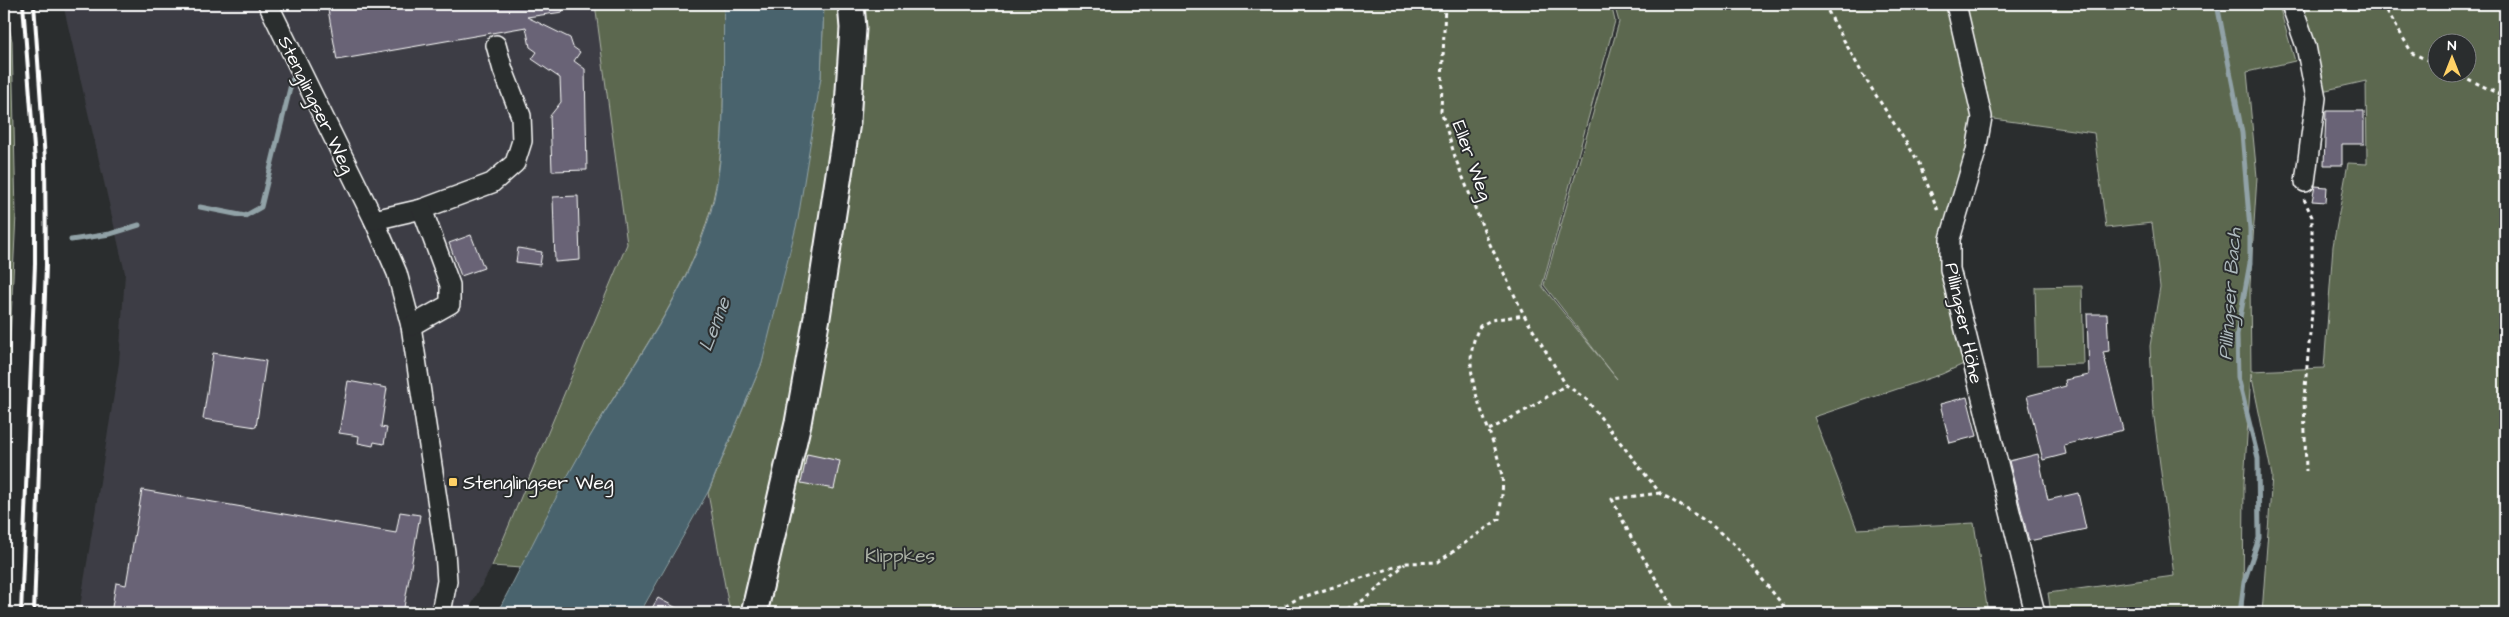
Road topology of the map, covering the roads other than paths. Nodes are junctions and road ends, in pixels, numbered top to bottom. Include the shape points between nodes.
1 (268, 4) edge
2 (851, 4) edge
3 (1956, 4) edge
4 (2290, 4) edge
5 (496, 45) dead end
6 (2305, 182) road end
7 (422, 209) junction
8 (374, 220) junction
9 (411, 326) junction
10 (441, 613) edge
11 (754, 613) edge
12 (2035, 613) edge

1 - 8 street, Stenglingser Weg
2 - 11 main road via 853,28 846,130 815,327 783,490
3 - 12 street, Pillingser Höhe via 1982,117 1976,151 1950,239 1950,269
4 - 6 street via 2306,46 2316,98
5 - 7 street via 521,116 522,141 516,163 492,183
7 - 8 street
7 - 9 street via 450,285 450,304
8 - 9 street, Stenglingser Weg via 397,273
9 - 10 street, Stenglingser Weg via 445,552 447,581

